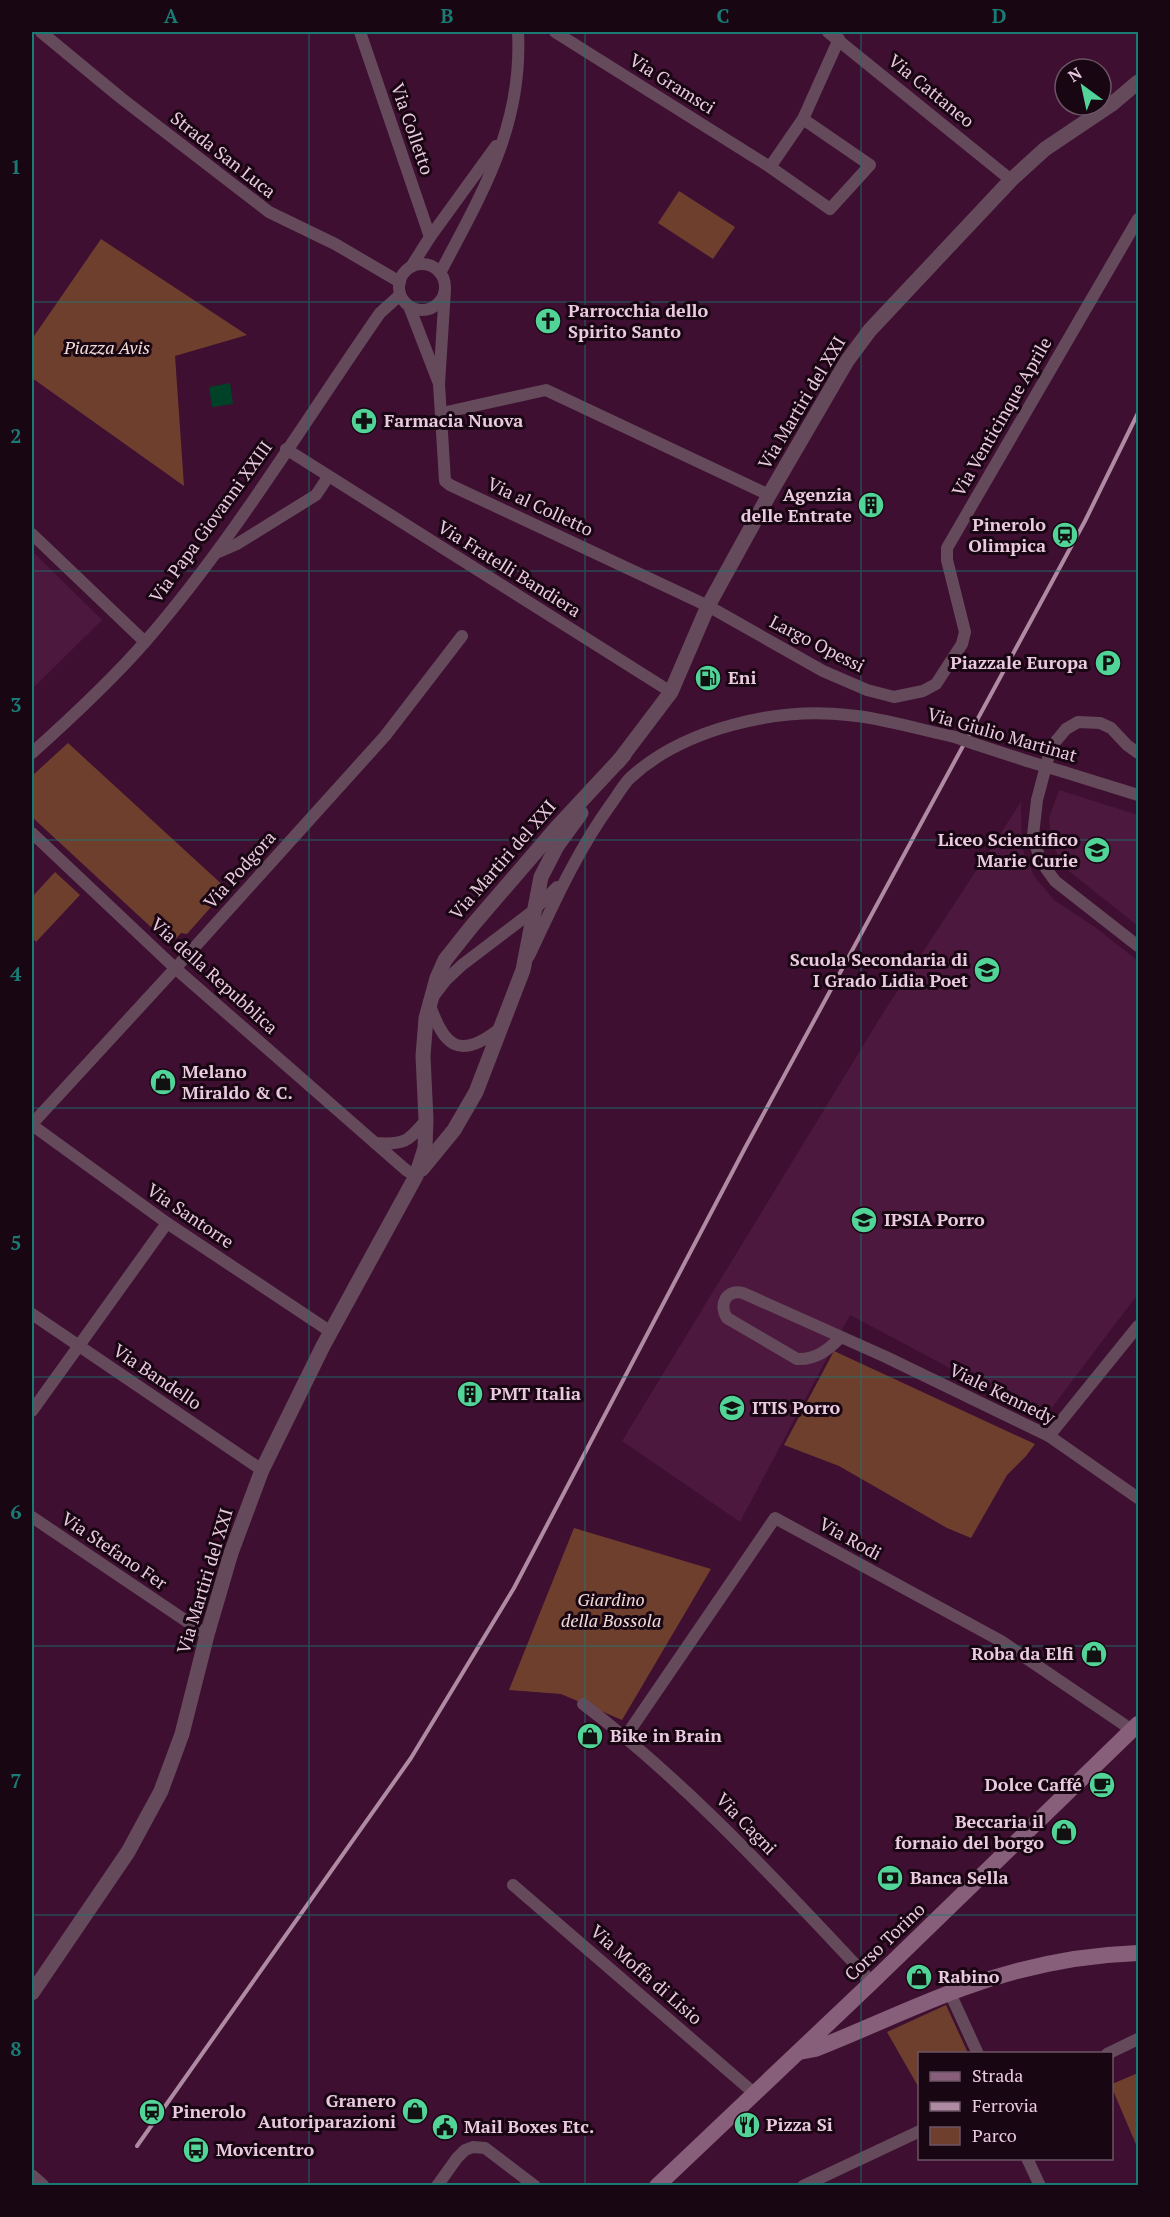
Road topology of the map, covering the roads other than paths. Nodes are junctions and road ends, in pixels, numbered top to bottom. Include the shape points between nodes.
1 (41, 32) edge
2 (360, 32) edge
3 (518, 32) edge
4 (555, 32) edge
5 (828, 32) edge
6 (839, 39) junction
7 (1138, 82) edge
8 (1138, 89) edge
9 (1113, 103) edge
10 (1113, 103) edge
11 (1093, 117) edge
12 (803, 119) junction
13 (504, 135) junction
14 (770, 167) junction
15 (1011, 180) junction
16 (1138, 219) edge
17 (430, 237) junction
18 (411, 267) junction
19 (440, 273) junction
20 (400, 289) junction
21 (445, 290) junction
22 (409, 306) junction
23 (440, 384) junction
24 (442, 413) junction
25 (286, 449) junction
26 (328, 477) junction
27 (769, 495) junction
28 (32, 534) edge
29 (215, 553) junction
30 (708, 606) junction
31 (462, 636) dead end
32 (145, 642) junction
33 (962, 644) joint
34 (671, 692) junction
35 (32, 753) edge
36 (1138, 753) edge
37 (624, 755) junction
38 (1138, 795) edge
39 (32, 833) edge
40 (564, 880) junction
41 (533, 911) junction
42 (1138, 946) edge
43 (176, 968) junction
44 (523, 970) junction
45 (429, 1002) junction
46 (498, 1030) junction
47 (426, 1120) junction
48 (33, 1121) edge
49 (375, 1143) junction
50 (416, 1176) junction
51 (167, 1223) junction
52 (32, 1314) edge
53 (1138, 1326) edge
54 (331, 1332) junction
55 (841, 1337) junction
56 (78, 1347) junction
57 (32, 1412) edge
58 (1049, 1436) junction
59 (262, 1470) junction
60 (1138, 1498) edge
61 (32, 1516) edge
62 (207, 1635) junction
63 (583, 1704) dead end
64 (1135, 1727) edge
65 (626, 1736) junction
66 (513, 1885) dead end
67 (1138, 1953) edge
68 (872, 1982) junction
69 (32, 1993) edge
70 (950, 1993) junction
71 (1138, 2039) edge
72 (798, 2052) junction
73 (977, 2052) edge
74 (1111, 2052) edge
75 (754, 2093) junction
76 (918, 2132) edge
77 (1029, 2160) edge
78 (32, 2177) edge
79 (664, 2183) edge
80 (42, 2186) edge
81 (437, 2186) edge
82 (535, 2186) edge
83 (803, 2186) edge
84 (1040, 2186) edge

1 - 20 street, Strada San Luca via 269,212 335,244
2 - 17 street, Via Colletto
3 - 13 street via 518,79
4 - 14 street, Via Gramsci
5 - 6 street, Via Cattaneo
6 - 12 street
6 - 15 street, Via Cattaneo
7 - 9 street, Via Martiri del XXI
8 - 10 street, Via Martiri del XXI
11 - 15 street, Via Martiri del XXI via 1045,149
12 - 14 street
12 - 14 street, Via Gramsci via 870,165 830,209
13 - 17 street
13 - 19 street via 491,176
15 - 27 street, Via Martiri del XXI via 870,330 847,361
16 - 33 street, Via Venticinque Aprile via 946,548 965,632
17 - 18 street
18 - 19 street via 430,266
18 - 20 street
19 - 21 street
20 - 22 street
20 - 25 street, Via Papa Giovanni XXIII
21 - 22 street via 439,302 428,309
21 - 23 street, Via al Colletto
22 - 23 street, Via al Colletto
23 - 24 street, Via al Colletto
24 - 27 street via 546,390
24 - 30 street, Via al Colletto via 445,481
25 - 26 street, Via Fratelli Bandiera
25 - 29 street, Via Papa Giovanni XXIII
26 - 29 street via 316,495 237,544
26 - 34 street, Via Fratelli Bandiera
27 - 30 street, Via Martiri del XXI
28 - 32 street
29 - 32 street, Via Papa Giovanni XXIII
30 - 33 street, Largo Opessi via 823,671 894,697 936,684
30 - 34 street, Via Martiri del XXI
31 - 43 street, Via Podgora via 385,736
32 - 35 street, Via Papa Giovanni XXIII
34 - 37 street, Via Martiri del XXI
36 - 42 street via 1100,723 1078,722 1065,730 1051,747 1035,810 1033,835 1040,860 1055,881
37 - 41 street, Via Martiri del XXI via 557,846 542,877
37 - 45 street, Via Martiri del XXI via 558,826 445,960
38 - 40 street, Via Giulio Martinat, bridge via 956,737 850,715 804,712 709,733 665,753 630,779 598,822
39 - 43 street, Via della Repubblica
40 - 41 street, Via Martiri del XXI
40 - 44 street, Via Martiri del XXI
41 - 44 street, Via Martiri del XXI
41 - 45 street, Via Martiri del XXI via 462,965
43 - 48 street, Via Podgora
43 - 49 street, Via della Repubblica
44 - 46 street, Via Martiri del XXI
45 - 46 street via 436,1021 454,1044 467,1048
45 - 47 street, Via Martiri del XXI via 423,1056
46 - 50 street, Via Martiri del XXI via 476,1092 454,1130
47 - 49 street via 412,1138 398,1144
47 - 50 street, Via Martiri del XXI via 426,1148
48 - 51 street, Via Santorre
49 - 50 street, Via della Repubblica
50 - 54 street, Via Martiri del XXI
51 - 54 street, Via Santorre
51 - 56 street
52 - 56 street, Via Bandello
53 - 58 street
54 - 59 street, Via Martiri del XXI
55 - 55 street, Viale Kennedy via 743,1293 729,1295 723,1304 727,1318 797,1359 808,1360 828,1350
55 - 58 street, Viale Kennedy
56 - 57 street
56 - 59 street, Via Bandello
58 - 60 street, Viale Kennedy
59 - 62 street, Via Martiri del XXI via 231,1553
61 - 62 street, Via Stefano Fer
62 - 69 street, Via Martiri del XXI via 182,1734 161,1791 128,1852
63 - 65 street, Via Cagni
64 - 65 street, Via Rodi via 1001,1641 775,1518
64 - 68 main road, Corso Torino
65 - 68 street, Via Cagni via 706,1808
66 - 75 street, Via Moffa di Lisio
67 - 70 main road via 1050,1964
68 - 72 main road, Corso Torino
70 - 72 main road
70 - 73 street
71 - 74 street
72 - 75 main road, Corso Torino
75 - 79 main road, Corso Torino
76 - 83 street
77 - 84 street
78 - 80 street
81 - 82 street via 457,2158 473,2147 485,2148

